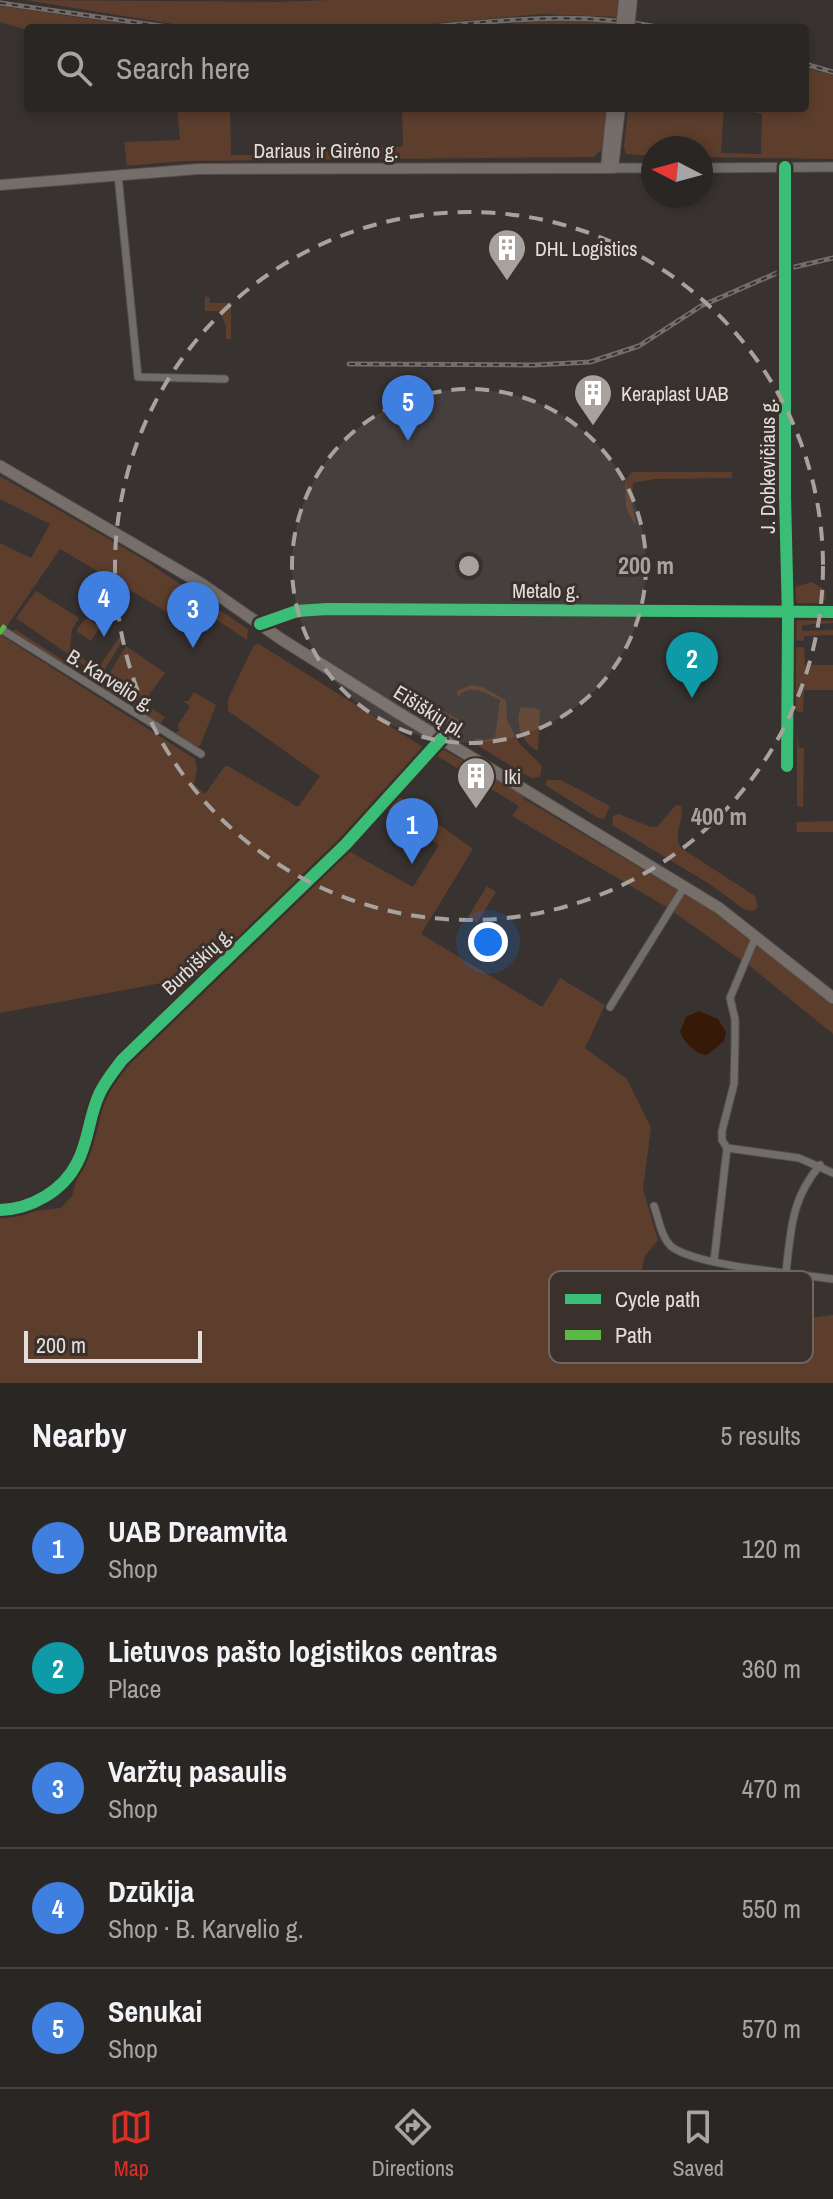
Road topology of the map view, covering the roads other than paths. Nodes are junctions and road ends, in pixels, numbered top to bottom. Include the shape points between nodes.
1 (624, 0) edge
2 (632, 0) edge
3 (621, 24) edge
4 (629, 24) edge
5 (612, 112) edge
6 (619, 112) edge
7 (785, 167) junction
8 (833, 167) edge
9 (610, 168) junction
10 (641, 168) edge
11 (713, 168) edge
12 (118, 175) junction
13 (0, 185) edge
14 (225, 379) dead end
15 (0, 466) edge
16 (788, 612) junction
17 (833, 612) edge
18 (260, 624) junction
19 (4, 631) dead end
20 (441, 739) junction
21 (201, 754) dead end
22 (787, 766) dead end
23 (685, 886) junction
24 (756, 936) junction
25 (833, 998) edge
26 (610, 1007) dead end
27 (727, 1148) junction
28 (820, 1165) junction
29 (833, 1173) edge
30 (654, 1206) dead end
31 (0, 1210) edge
32 (714, 1261) junction
33 (779, 1271) edge
34 (786, 1271) edge
35 (813, 1276) edge
36 (833, 1279) edge

1 - 3 main road, bridge
2 - 4 main road, bridge
5 - 9 main road
6 - 9 main road
7 - 8 street
7 - 11 street
7 - 16 street, J. Dobkevičiaus g.
9 - 10 street, Dariaus ir Girėno g.
9 - 12 main road, Dariaus ir Girėno g. via 198,169
12 - 13 main road, Dariaus ir Girėno g.
12 - 14 street via 138,377
15 - 18 main road, Eišiškių pl. via 202,584
16 - 17 street, Metalo g.
16 - 18 street, Metalo g. via 327,609 297,611
16 - 22 street, J. Dobkevičiaus g.
18 - 20 main road, Eišiškių pl.
19 - 21 street, B. Karvelio g.
20 - 23 main road, Eišiškių pl.
20 - 31 street, Burbiškių g. via 346,844 122,1060 99,1094 70,1175 32,1204
23 - 24 main road, Eišiškių pl.
23 - 26 street
24 - 25 main road, Eišiškių pl.
24 - 27 street via 730,998 735,1041 734,1084 722,1131
27 - 28 street
27 - 32 street
28 - 29 street
28 - 34 street via 798,1199
30 - 32 street via 671,1246
32 - 33 street
35 - 36 street

